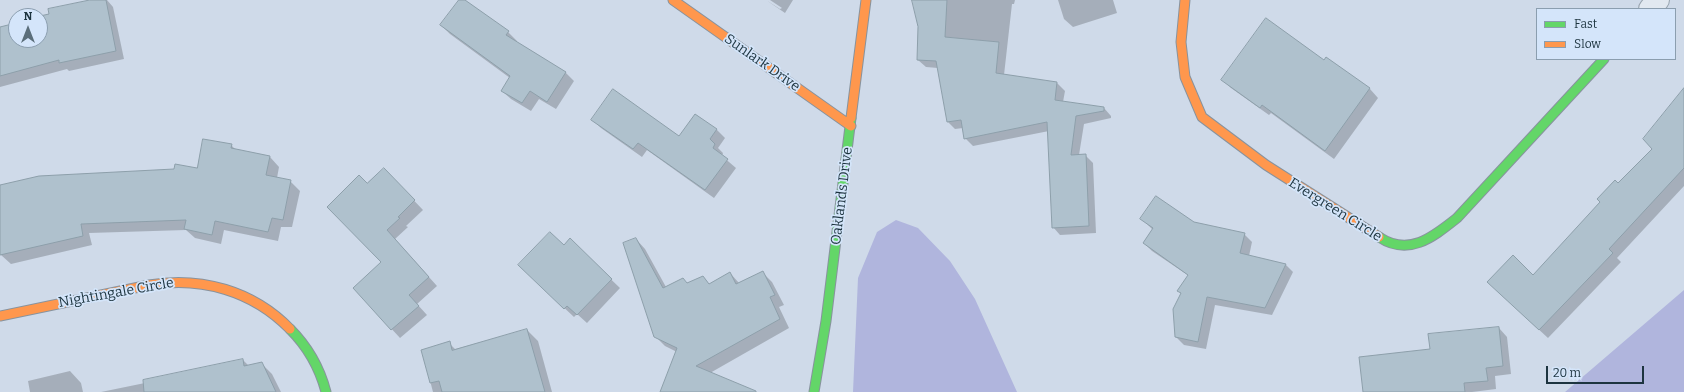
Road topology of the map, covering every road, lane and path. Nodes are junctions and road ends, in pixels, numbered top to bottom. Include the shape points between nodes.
1 (673, 0) edge
2 (866, 0) edge
3 (1185, 0) edge
4 (1658, 0) edge
5 (1651, 8) edge
6 (1603, 60) edge
7 (851, 126) junction
8 (0, 316) edge
9 (326, 392) edge
10 (814, 392) edge

1 - 7 street, Sunlark Drive
2 - 7 street, Oaklands Drive
3 - 6 street, Evergreen Circle via 1181,42 1184,77 1202,117 1266,165 1386,242 1408,246 1431,238 1457,218
4 - 5 street
7 - 10 street, Oaklands Drive via 826,321
8 - 9 street, Nightingale Circle via 169,282 219,286 265,307 284,322 315,363

